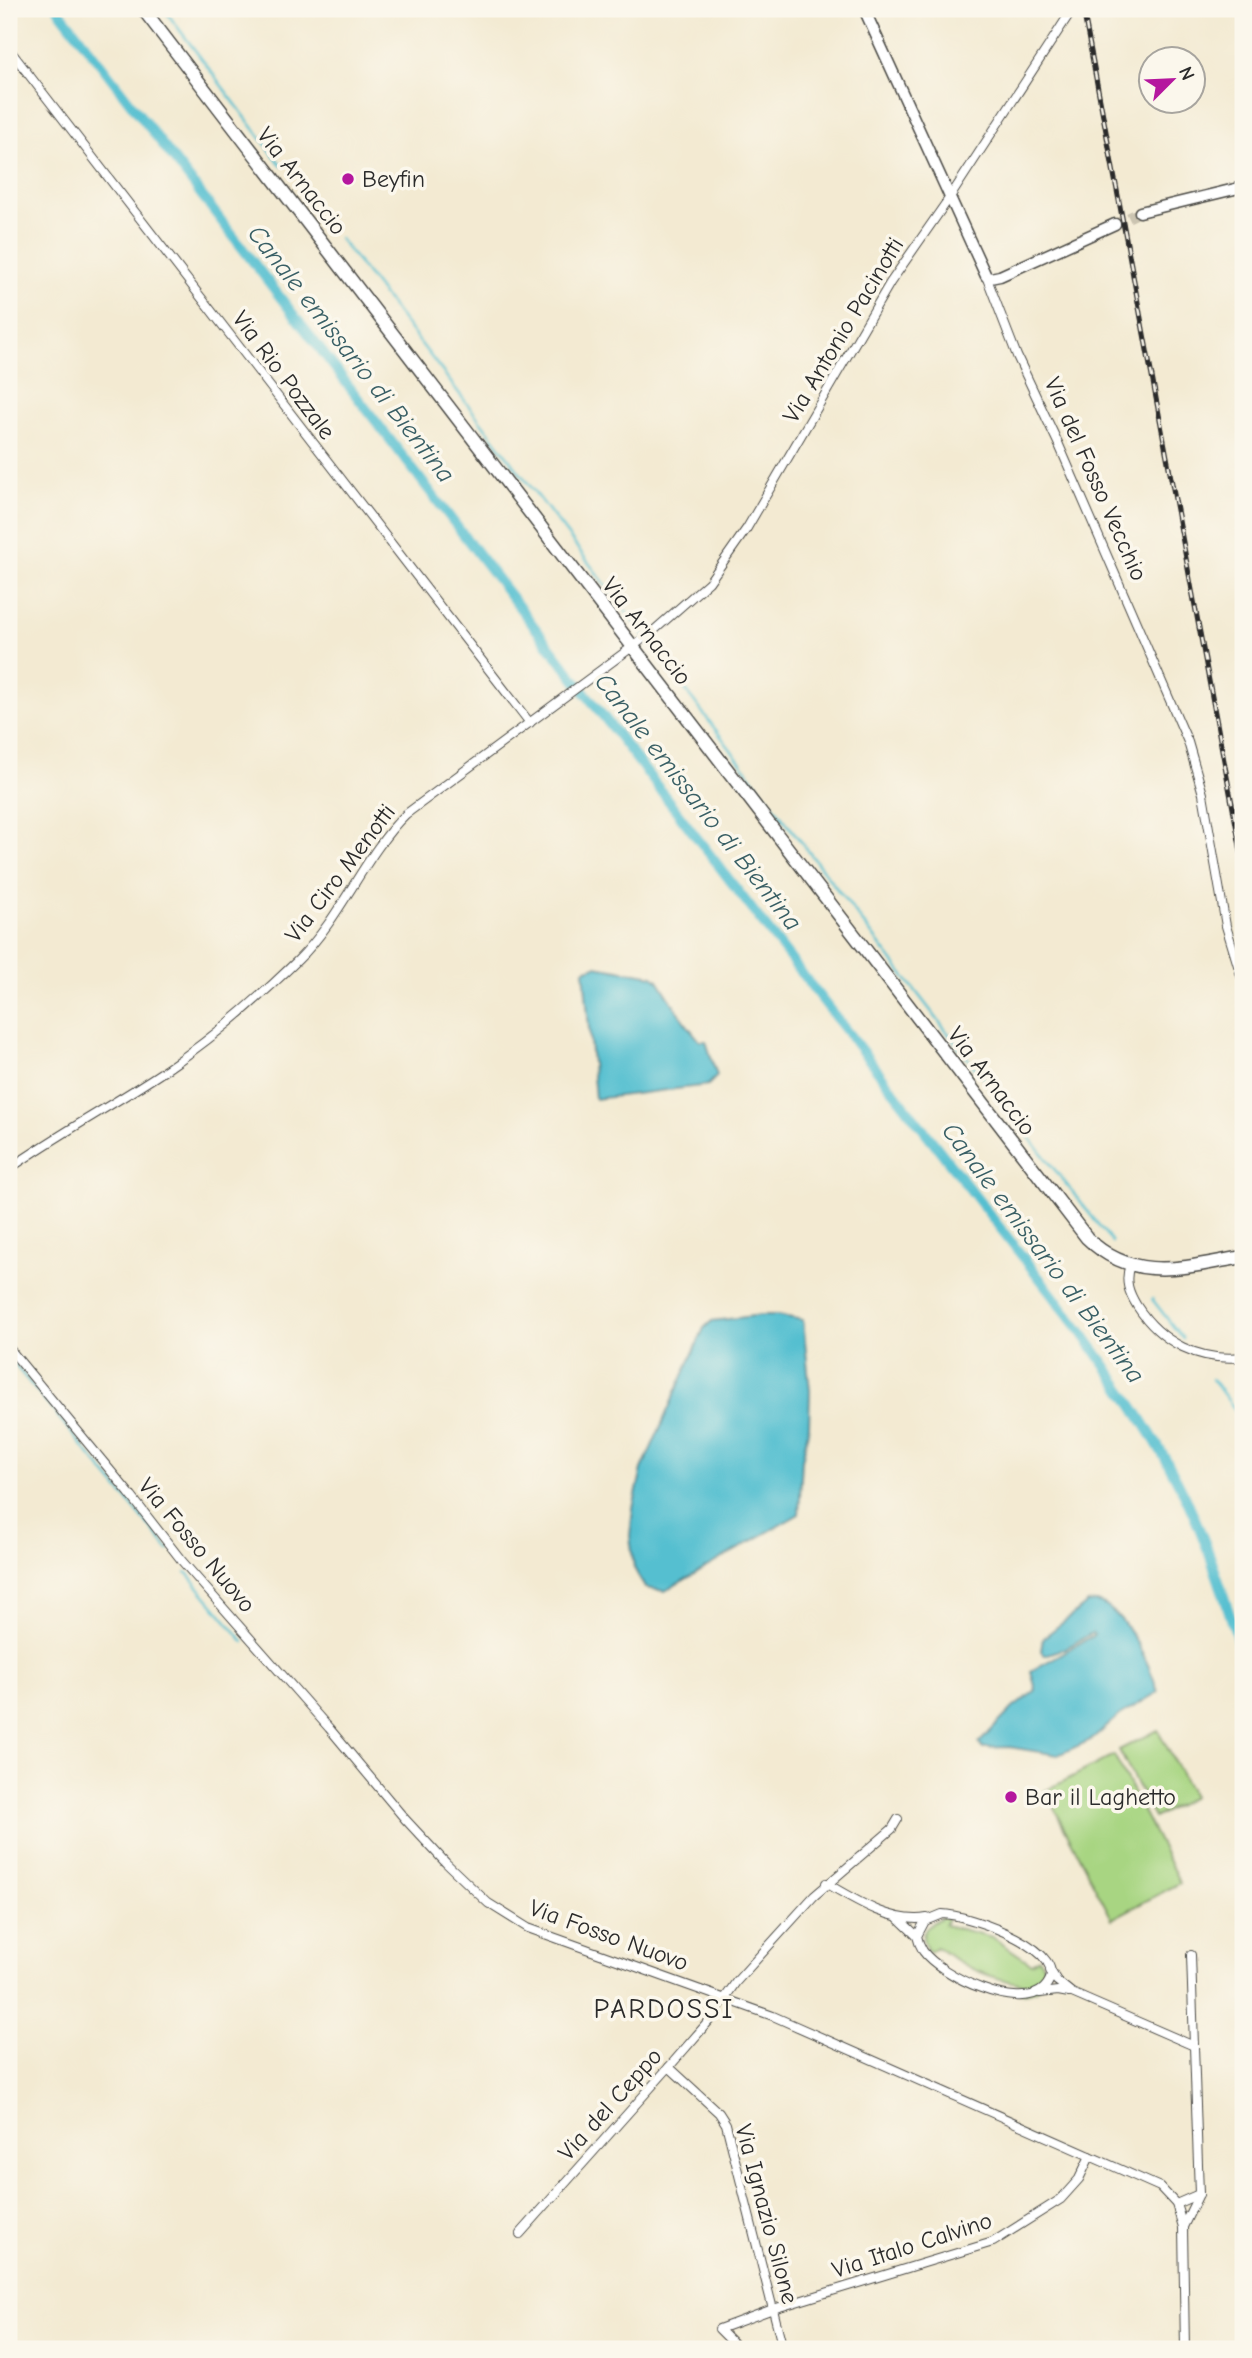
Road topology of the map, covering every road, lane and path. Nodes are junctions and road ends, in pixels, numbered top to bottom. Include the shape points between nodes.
1 (143, 9) edge
2 (864, 9) edge
3 (1068, 16) dead end
4 (9, 49) edge
5 (1243, 187) edge
6 (950, 197) junction
7 (1140, 212) tunnel mouth
8 (1115, 224) tunnel mouth
9 (986, 276) junction
10 (637, 642) junction
11 (530, 723) junction
12 (1243, 982) edge
13 (9, 1169) edge
14 (1243, 1257) edge
15 (1130, 1265) junction
16 (9, 1348) edge
17 (1243, 1357) edge
18 (898, 1819) dead end
19 (826, 1883) junction
20 (896, 1917) junction
21 (931, 1917) junction
22 (917, 1936) junction
23 (1191, 1955) dead end
24 (1050, 1970) junction
25 (1038, 1993) junction
26 (1072, 1993) junction
27 (726, 1998) junction
28 (1194, 2046) junction
29 (670, 2067) junction
30 (1090, 2156) junction
31 (1199, 2194) junction
32 (1176, 2204) junction
33 (1183, 2227) junction
34 (520, 2234) dead end
35 (773, 2309) junction
36 (739, 2349) edge
37 (783, 2349) edge
38 (1185, 2349) edge

1 - 10 main road, Via Arnaccio
2 - 6 street, Via del Fosso Vecchio
3 - 6 street, Via Antonio Pacinotti
4 - 11 street, Via Rio Pozzale
5 - 7 street
6 - 9 street, Via del Fosso Vecchio
6 - 10 street, Via Antonio Pacinotti via 881,297 726,560 703,589
8 - 9 street via 1000,276
9 - 12 street, Via del Fosso Vecchio via 1188,742 1203,794 1226,926
10 - 11 street, Via Ciro Menotti
10 - 15 main road, Via Arnaccio via 1076,1225 1100,1249
11 - 13 street, Via Ciro Menotti via 399,821 331,921 271,986 169,1068
14 - 15 main road, Via Arnaccio via 1160,1269
15 - 17 street via 1126,1278 1132,1297 1154,1328 1170,1341 1204,1355
16 - 27 street, Via Fosso Nuovo via 182,1561 405,1819 488,1903 528,1928
18 - 19 street, Via del Ceppo
19 - 20 street
19 - 27 street, Via del Ceppo
20 - 21 street
20 - 22 street
21 - 22 street
21 - 24 street via 956,1915 996,1927 1033,1948
22 - 25 street via 930,1959 971,1985 1013,1996
23 - 28 street
24 - 25 street via 1048,1983
24 - 26 street
25 - 26 street
26 - 28 street
27 - 29 street, Via del Ceppo
27 - 30 street, Via Fosso Nuovo
28 - 31 street
29 - 34 street, Via del Ceppo
29 - 35 street, Via Ignazio Silone via 726,2124
30 - 32 street, Via Fosso Nuovo via 1160,2187
30 - 35 street, Via Italo Calvino via 1079,2179 1061,2199 993,2242
31 - 32 street
31 - 33 street
32 - 33 street
33 - 38 street
35 - 36 street, Via Italo Calvino via 719,2329
35 - 37 street, Via Ignazio Silone

